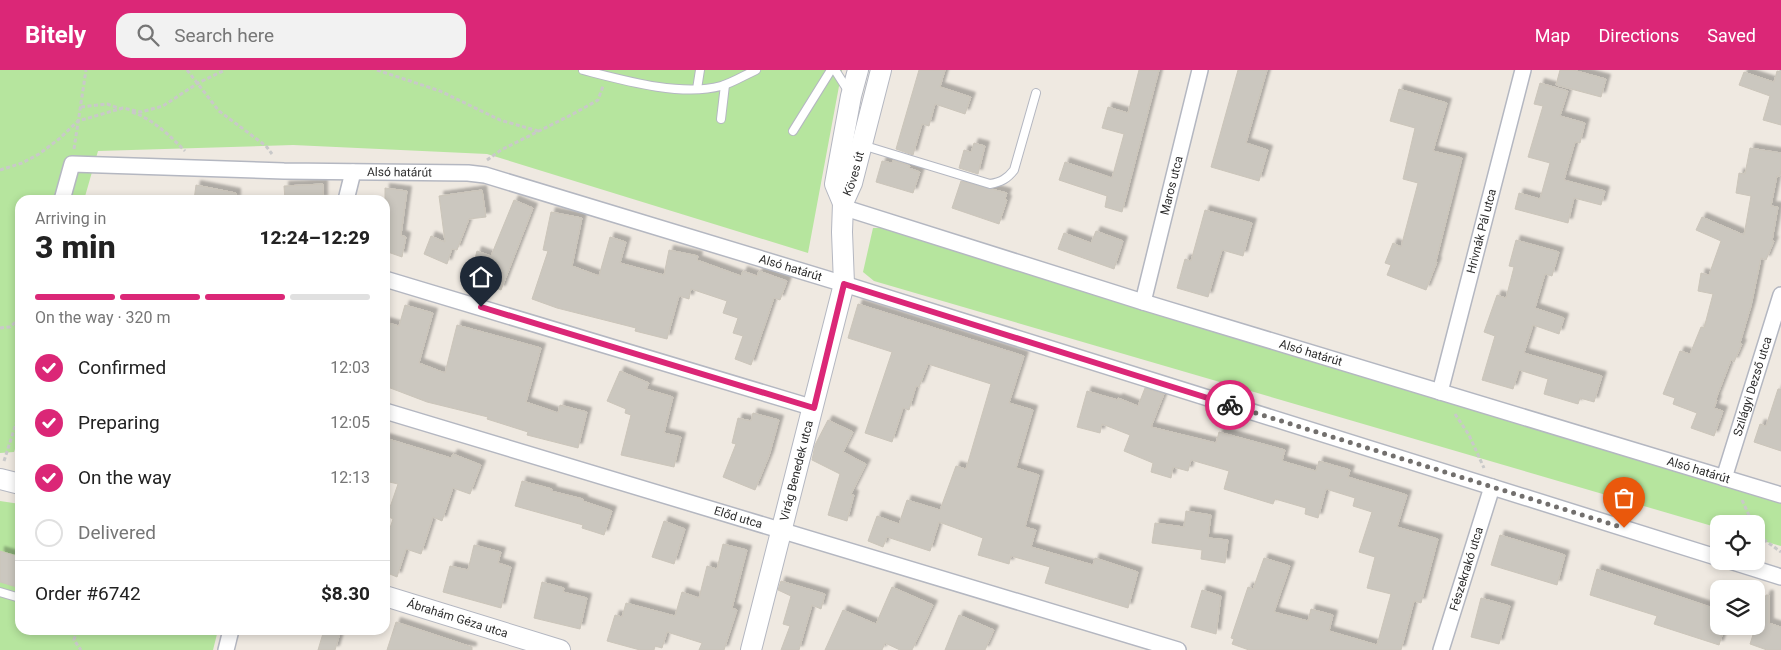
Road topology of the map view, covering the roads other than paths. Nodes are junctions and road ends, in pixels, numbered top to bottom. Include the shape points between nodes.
1 (583, 70) edge
2 (700, 70) edge
3 (756, 70) edge
4 (830, 70) edge
5 (835, 70) edge
6 (858, 70) edge
7 (881, 70) edge
8 (1200, 70) edge
9 (1523, 70) edge
10 (724, 84) junction
11 (697, 90) junction
12 (1036, 93) dead end
13 (851, 96) junction
14 (721, 119) dead end
15 (793, 131) dead end
16 (862, 145) junction
17 (354, 172) junction
18 (63, 195) edge
19 (347, 195) edge
20 (842, 205) junction
21 (390, 280) edge
22 (844, 284) junction
23 (1781, 295) edge
24 (1143, 302) junction
25 (1440, 392) junction
26 (814, 408) junction
27 (390, 412) edge
28 (1, 472) edge
29 (1724, 478) junction
30 (15, 481) edge
31 (1492, 487) junction
32 (1781, 495) edge
33 (782, 530) junction
34 (1710, 555) edge
35 (1759, 570) edge
36 (1781, 577) edge
37 (0, 592) edge
38 (15, 596) edge
39 (390, 598) edge
40 (230, 635) edge
41 (226, 650) edge
42 (560, 650) edge
43 (751, 650) edge
44 (1178, 650) edge
45 (1441, 650) edge

1 - 11 lane
2 - 11 lane
3 - 10 lane
4 - 15 lane
5 - 13 lane
6 - 13 street, Köves út
7 - 16 street, Köves út
8 - 24 street, Maros utca
9 - 25 street, Hrivnák Pál utca
10 - 11 lane
10 - 14 lane
12 - 16 lane via 1014,170 997,183 990,184
13 - 20 street, Köves út via 835,184
16 - 20 street, Köves út via 852,183
17 - 18 street, Alsó határút via 72,164
17 - 19 street
17 - 22 street, Alsó határút via 468,172 502,179
20 - 22 street, Virág Benedek utca
20 - 24 street, Alsó határút
21 - 26 street
22 - 26 street, Virág Benedek utca
22 - 31 street, Alsó határút
23 - 29 street, Szilágyi Dezső utca
24 - 25 street, Alsó határút
25 - 29 street, Alsó határút
26 - 33 street, Virág Benedek utca
27 - 33 street, Előd utca
28 - 30 street
29 - 32 street, Alsó határút
31 - 34 street, Alsó határút
31 - 45 street, Fészekrakó utca
33 - 43 street, Virág Benedek utca
33 - 44 street, Előd utca
35 - 36 street
37 - 38 lane
39 - 42 street, Ábrahám Géza utca
40 - 41 street

